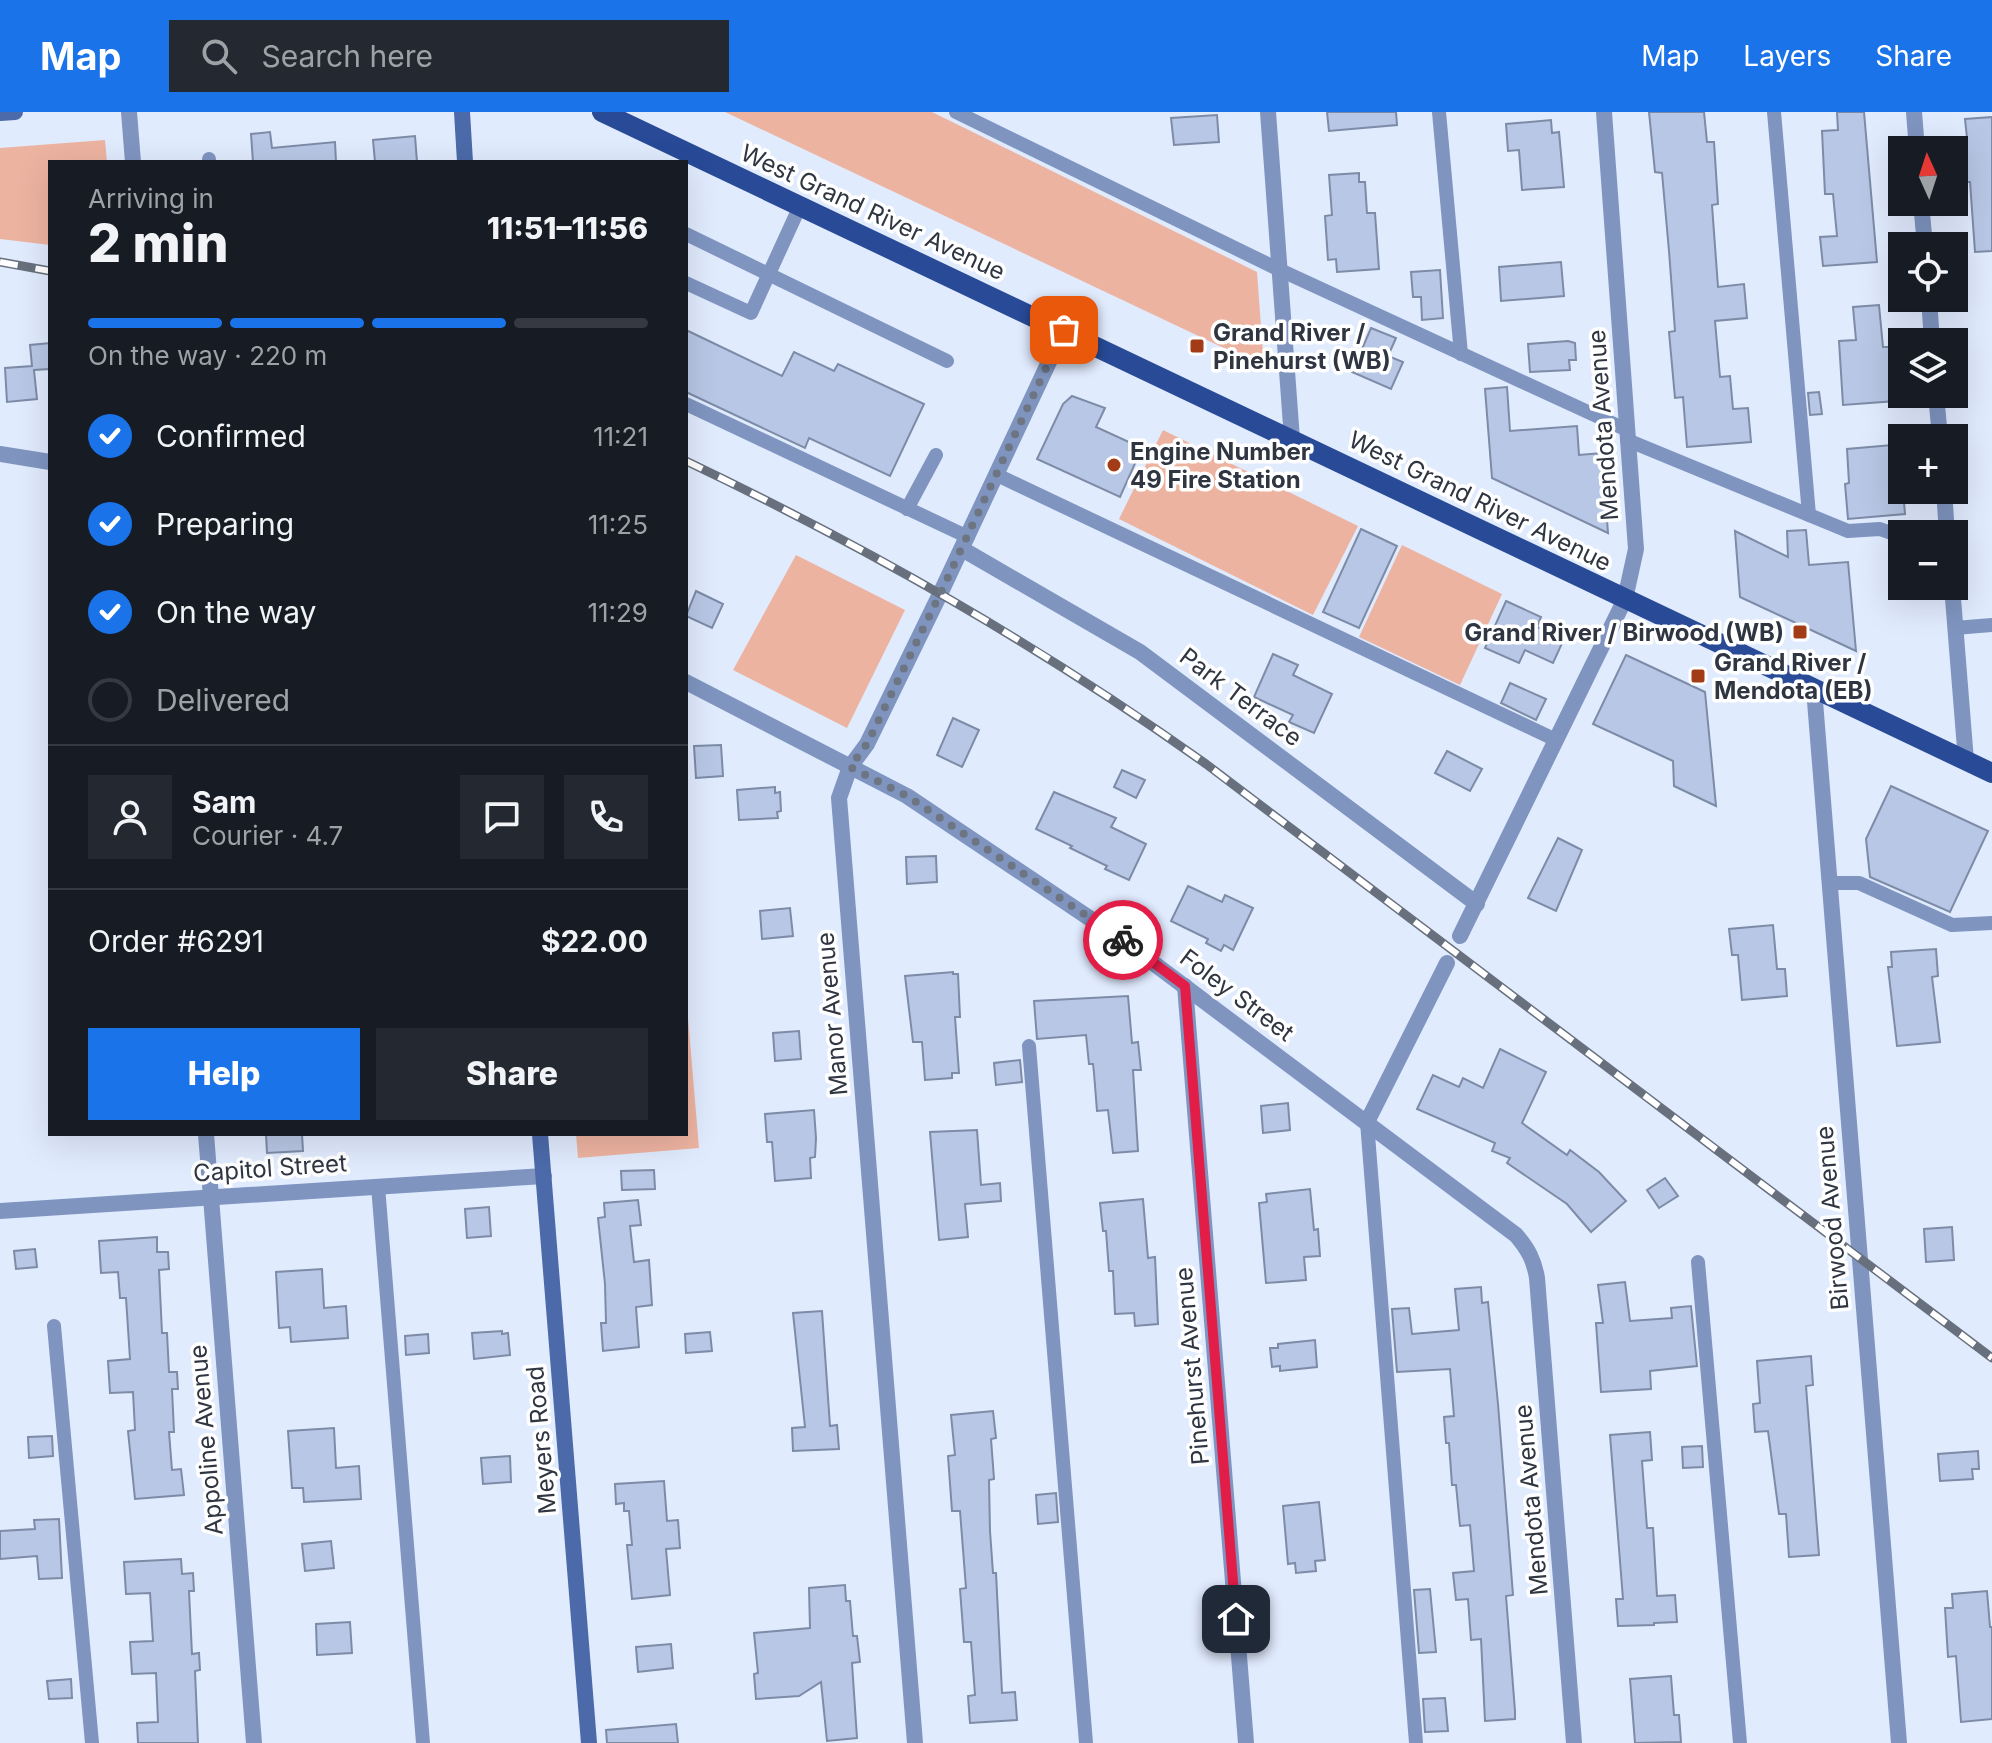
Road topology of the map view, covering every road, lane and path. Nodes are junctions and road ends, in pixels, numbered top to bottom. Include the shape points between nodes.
1 (15, 112) edge
2 (129, 112) edge
3 (462, 112) edge
4 (602, 112) edge
5 (956, 112) edge
6 (1268, 112) edge
7 (1439, 112) edge
8 (1604, 112) edge
9 (1774, 112) edge
10 (1914, 112) edge
11 (0, 113) edge
12 (1916, 136) edge
13 (133, 160) edge
14 (465, 160) edge
15 (800, 206) junction
16 (688, 235) edge
17 (1280, 270) junction
18 (768, 273) junction
19 (688, 284) edge
20 (1064, 330) junction
21 (1461, 354) junction
22 (947, 361) dead end
23 (688, 405) edge
24 (1627, 435) junction
25 (1292, 439) junction
26 (0, 454) edge
27 (936, 455) dead end
28 (48, 462) edge
29 (997, 475) junction
30 (907, 509) junction
31 (1809, 515) junction
32 (1888, 532) edge
33 (965, 543) junction
34 (1625, 599) junction
35 (1953, 600) edge
36 (1992, 625) edge
37 (1955, 628) junction
38 (688, 683) edge
39 (1814, 689) junction
40 (1556, 740) junction
41 (1966, 761) junction
42 (850, 767) junction
43 (1992, 773) edge
44 (1830, 883) junction
45 (1477, 904) junction
46 (1992, 923) edge
47 (1460, 936) dead end
48 (1447, 963) dead end
49 (1185, 986) junction
50 (1029, 1046) dead end
51 (1367, 1122) junction
52 (206, 1136) edge
53 (540, 1136) edge
54 (544, 1176) junction
55 (378, 1186) junction
56 (211, 1196) junction
57 (0, 1211) edge
58 (1530, 1254) joint
59 (1698, 1262) dead end
60 (54, 1326) dead end
61 (92, 1743) edge
62 (254, 1743) edge
63 (423, 1743) edge
64 (589, 1743) edge
65 (915, 1743) edge
66 (1086, 1743) edge
67 (1246, 1743) edge
68 (1416, 1743) edge
69 (1574, 1743) edge
70 (1740, 1743) edge
71 (1899, 1743) edge

1 - 11 street
2 - 13 street
3 - 14 street
4 - 15 main road, West Grand River Avenue
5 - 17 lane
6 - 17 street
7 - 21 lane
8 - 24 street, Mendota Avenue
9 - 31 lane
10 - 12 street
15 - 18 lane
15 - 20 main road, West Grand River Avenue
16 - 18 lane
17 - 21 lane
17 - 25 street
18 - 19 lane via 751,313
18 - 22 lane
20 - 25 main road, West Grand River Avenue
20 - 29 street, Manor Avenue
21 - 24 lane
23 - 30 lane
24 - 31 lane
24 - 34 street, Mendota Avenue via 1636,549
25 - 34 main road, West Grand River Avenue
26 - 28 street
27 - 30 lane
29 - 33 street, Manor Avenue
29 - 40 lane
30 - 33 lane
31 - 32 lane via 1848,531
33 - 42 street, Manor Avenue via 867,744
33 - 45 street, Park Terrace via 1140,652
34 - 39 main road, West Grand River Avenue
34 - 40 street, Mendota Avenue
35 - 37 street
36 - 37 lane
37 - 41 street
38 - 42 street, Foley Street
39 - 41 main road, West Grand River Avenue
39 - 44 street, Birwood Avenue
40 - 45 street, Mendota Avenue
41 - 43 main road, West Grand River Avenue
42 - 49 street, Foley Street via 907,796
42 - 65 street, Manor Avenue via 839,798
44 - 46 lane via 1859,883 1952,925
44 - 71 street, Birwood Avenue
45 - 47 street, Mendota Avenue
48 - 51 street
49 - 51 street, Foley Street
49 - 67 street, Pinehurst Avenue
50 - 66 lane
51 - 58 street, Foley Street via 1516,1235
51 - 68 lane
52 - 56 street, Appoline Avenue
53 - 54 street, Meyers Road
54 - 55 street, Capitol Street
54 - 64 street, Meyers Road
55 - 56 street, Capitol Street
55 - 63 lane
56 - 57 street, Capitol Street
56 - 62 street, Appoline Avenue
58 - 69 street, Mendota Avenue via 1537,1278
59 - 70 lane
60 - 61 lane

